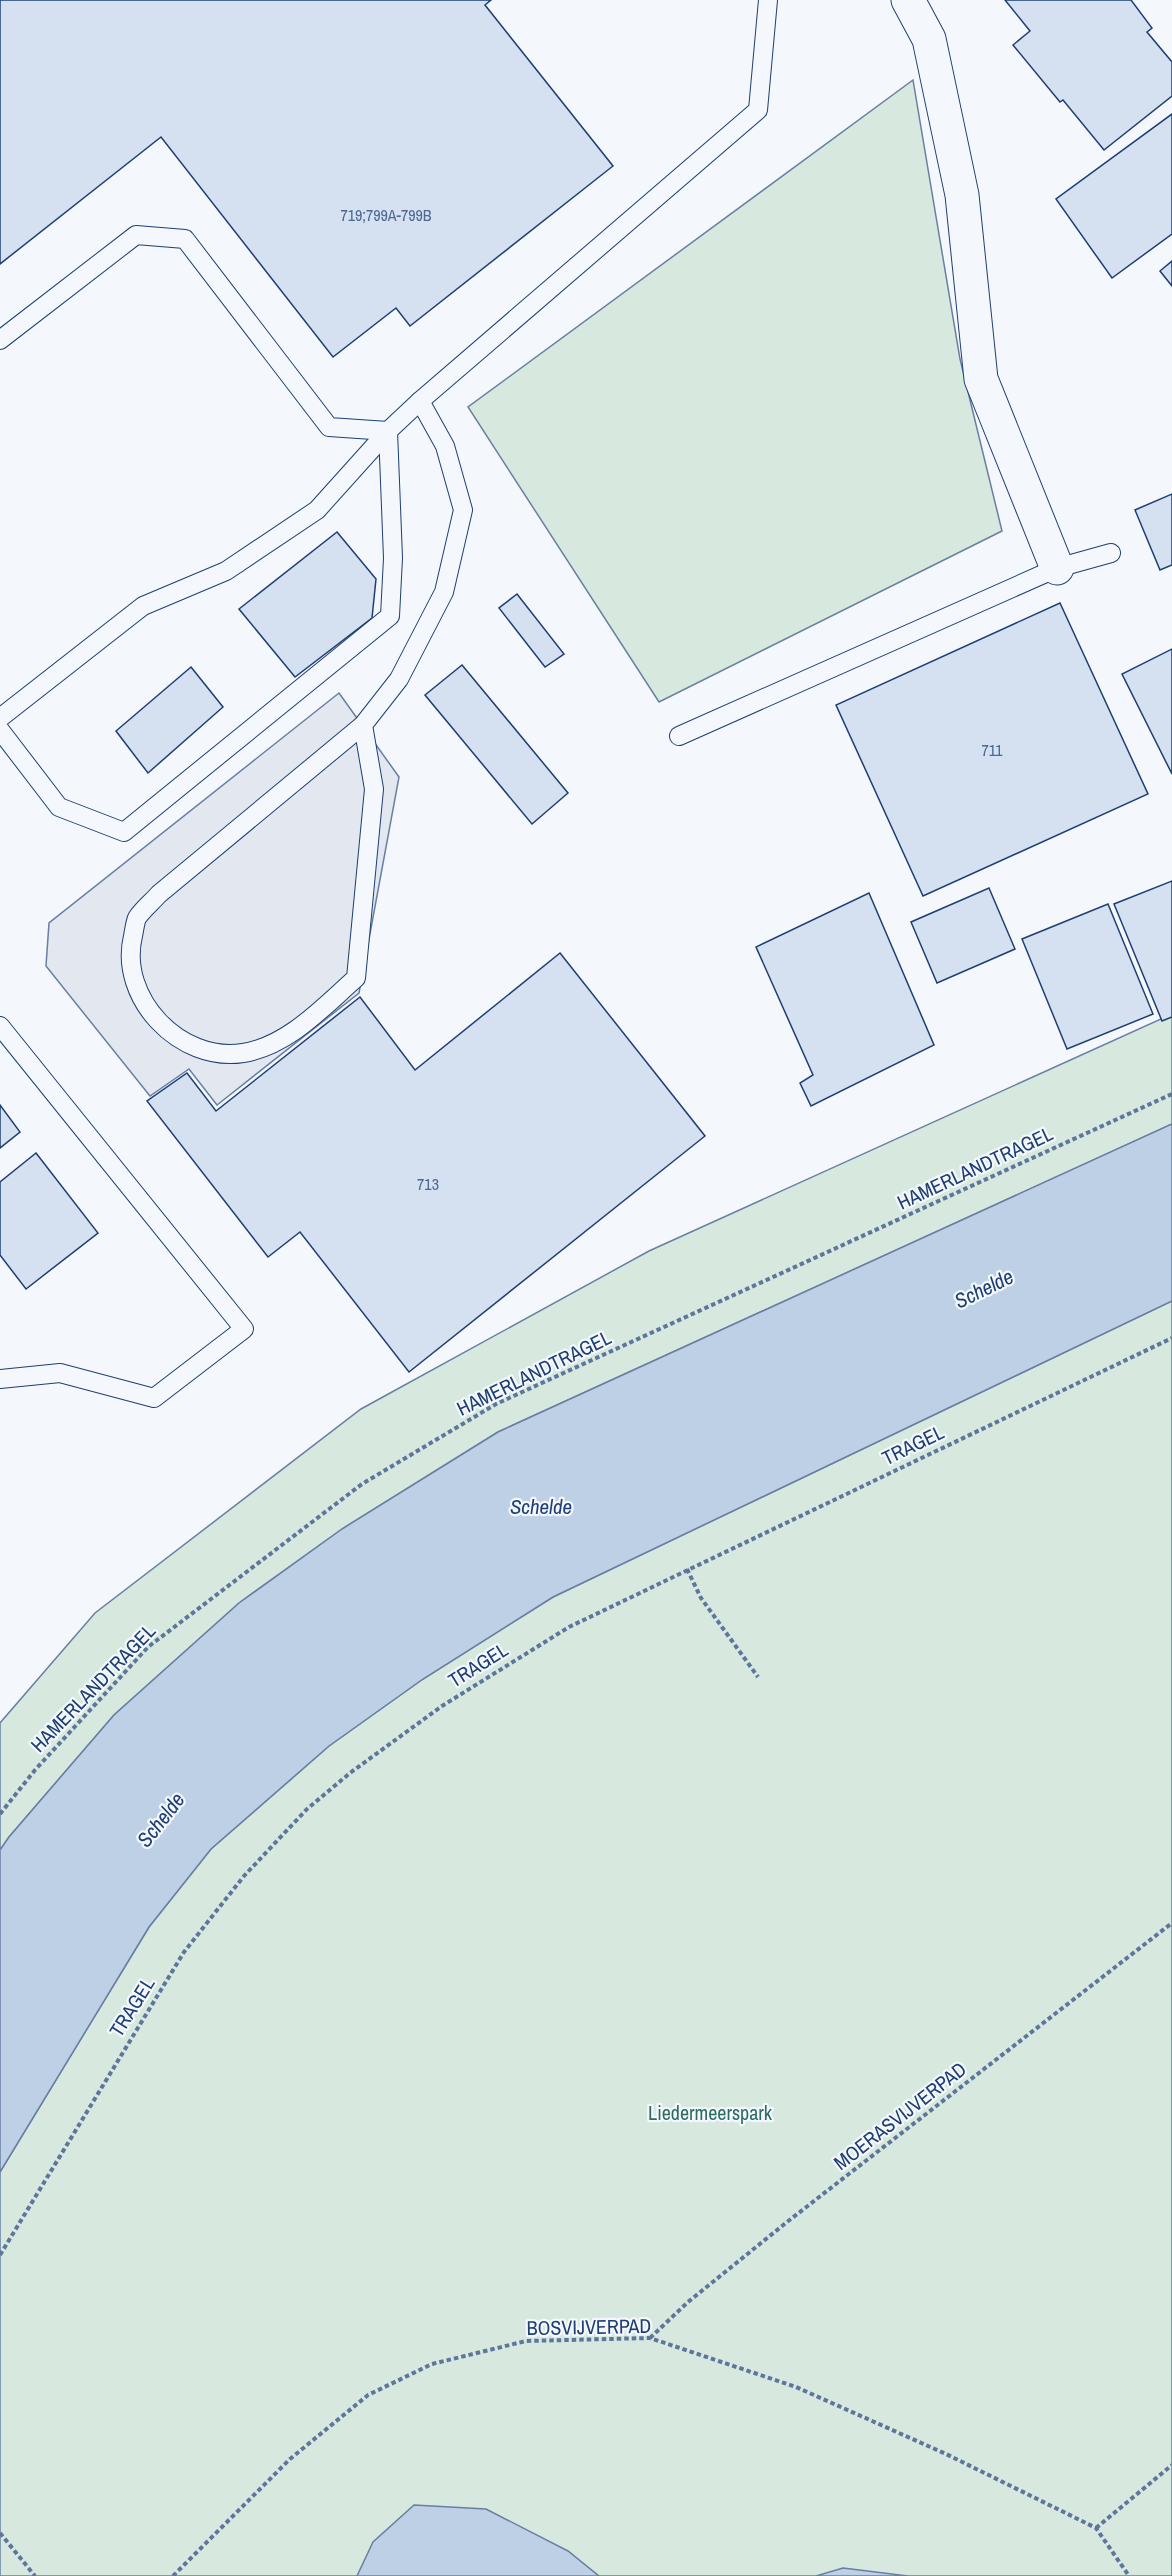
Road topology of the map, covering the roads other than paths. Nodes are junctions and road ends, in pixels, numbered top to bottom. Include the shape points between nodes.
1 (768, 0) edge
2 (908, 0) edge
3 (0, 340) edge
4 (420, 401) junction
5 (388, 431) junction
6 (1111, 553) dead end
7 (1056, 568) junction
8 (0, 718) edge
9 (363, 725) junction
10 (0, 730) edge
11 (679, 736) dead end
12 (0, 1026) edge
13 (0, 1380) edge

1 - 4 lane via 758,110
2 - 7 street via 928,39 962,195 981,379
3 - 5 lane via 136,235 185,239 329,427
4 - 5 lane
4 - 9 lane via 445,446 463,510 444,592 399,679
5 - 8 lane via 317,510 226,571 143,606
5 - 10 lane via 393,558 390,616 124,832 59,807
6 - 7 lane
7 - 11 lane
9 - 9 lane via 159,894 137,918 129,952 134,982 145,1005 178,1038 217,1055 268,1047 299,1027 356,978 374,789
12 - 13 lane via 244,1329 154,1398 60,1374

